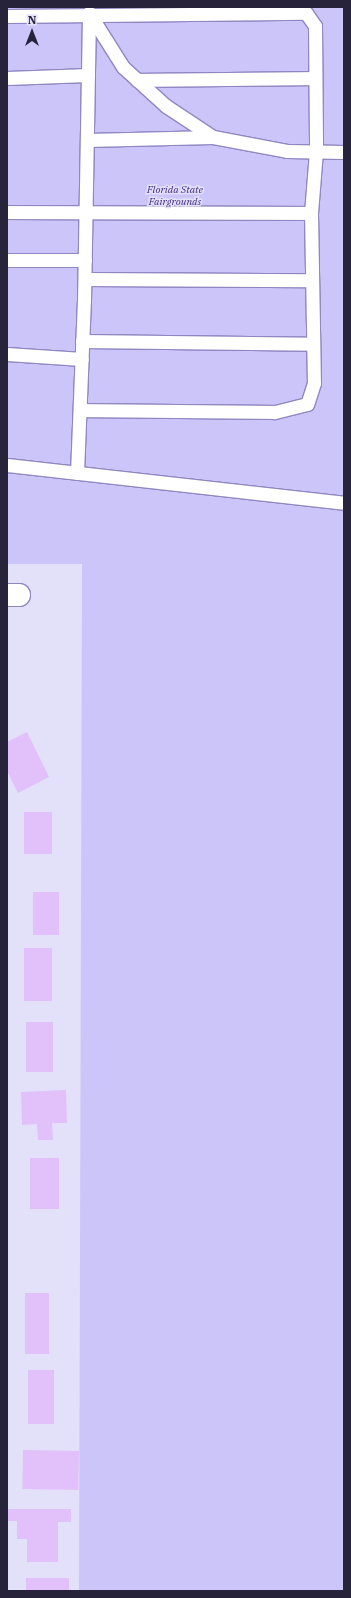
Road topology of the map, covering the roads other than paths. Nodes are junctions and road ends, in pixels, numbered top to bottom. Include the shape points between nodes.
1 (89, 10) edge
2 (7, 16) edge
3 (88, 75) junction
4 (7, 78) edge
5 (315, 78) junction
6 (137, 80) junction
7 (213, 137) junction
8 (87, 140) junction
9 (316, 151) junction
10 (344, 152) edge
11 (7, 212) edge
12 (86, 212) junction
13 (311, 213) junction
14 (7, 260) edge
15 (85, 260) junction
16 (85, 279) junction
17 (312, 280) junction
18 (82, 341) junction
19 (313, 344) junction
20 (7, 354) edge
21 (82, 359) junction
22 (80, 410) junction
23 (7, 465) edge
24 (77, 473) junction
25 (344, 503) edge

1 - 2 lane
1 - 3 lane
1 - 5 lane via 306,13 315,26
1 - 6 lane via 122,67
3 - 4 lane
3 - 8 lane
5 - 6 lane
5 - 9 lane
6 - 7 lane via 166,106
7 - 8 lane
7 - 9 lane via 287,151
8 - 12 lane
9 - 10 lane
9 - 13 lane
11 - 12 lane
12 - 13 lane
12 - 15 lane
13 - 17 lane
14 - 15 lane
15 - 16 lane
16 - 17 lane
16 - 18 lane
17 - 19 lane
18 - 19 lane
18 - 21 lane
19 - 22 lane via 314,383 307,404 274,412
20 - 21 lane
21 - 22 lane
22 - 24 lane
23 - 24 lane
24 - 25 lane

